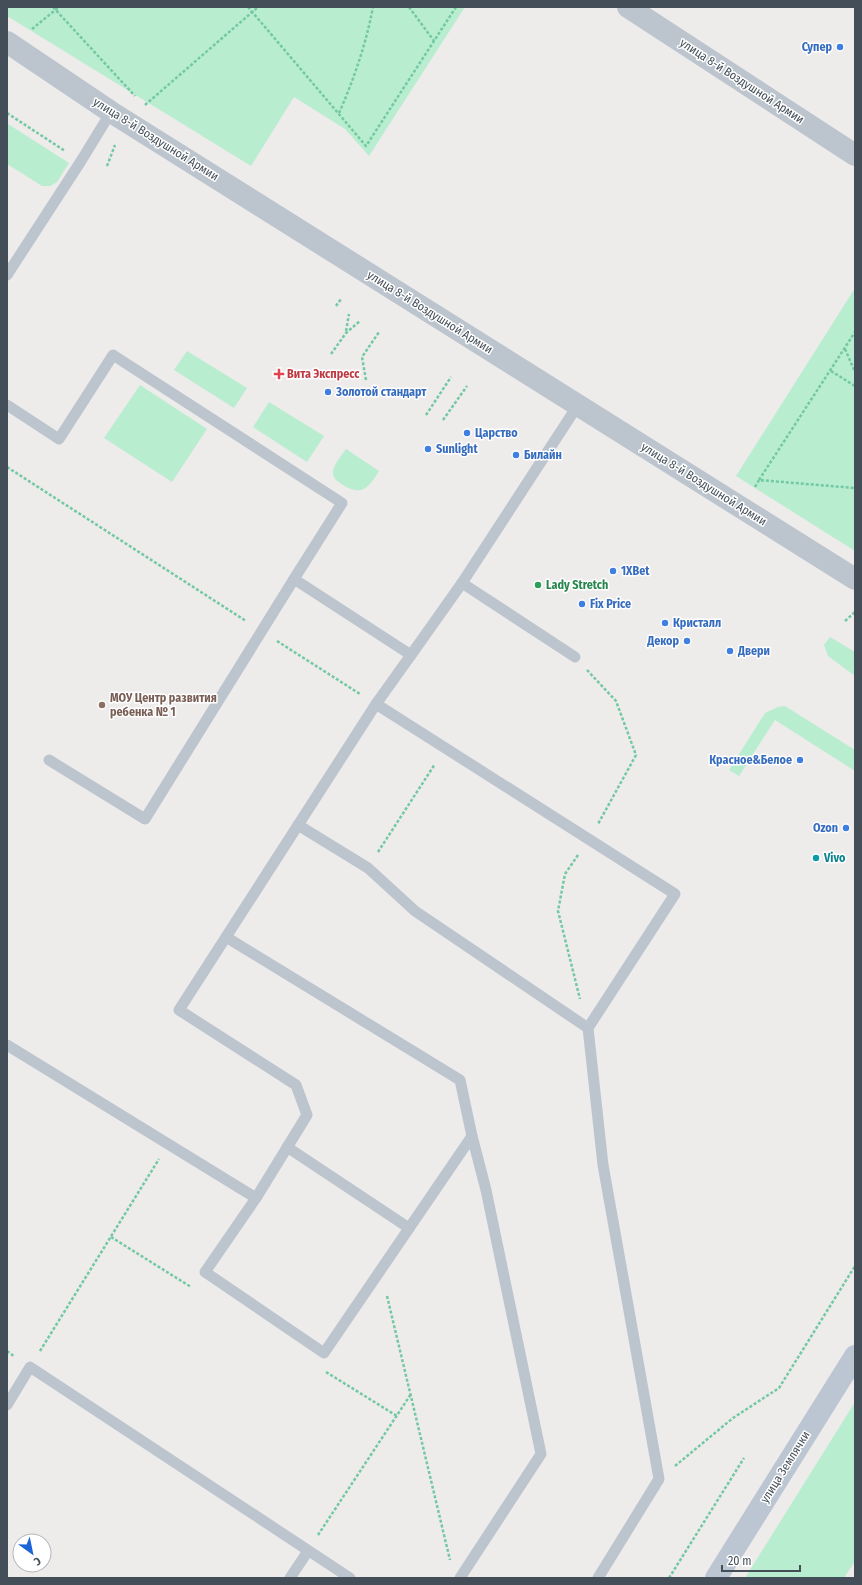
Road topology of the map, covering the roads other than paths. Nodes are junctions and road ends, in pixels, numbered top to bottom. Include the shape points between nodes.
1 (628, 7) edge
2 (10, 44) edge
3 (112, 112) junction
4 (855, 155) edge
5 (7, 274) edge
6 (7, 405) edge
7 (578, 405) junction
8 (294, 579) junction
9 (855, 579) edge
10 (462, 583) junction
11 (411, 655) junction
12 (575, 657) road end
13 (376, 704) junction
14 (49, 760) dead end
15 (298, 825) junction
16 (226, 937) junction
17 (588, 1028) junction
18 (7, 1045) edge
19 (472, 1136) junction
20 (287, 1148) junction
21 (256, 1198) junction
22 (409, 1228) junction
23 (855, 1356) edge
24 (7, 1405) edge
25 (308, 1551) junction
26 (290, 1578) edge
27 (350, 1578) edge
28 (460, 1578) edge
29 (598, 1578) edge
30 (716, 1578) edge

1 - 4 street, улица 8-й Воздушной Армии
2 - 3 street, улица 8-й Воздушной Армии
3 - 5 lane
3 - 7 street, улица 8-й Воздушной Армии
6 - 8 lane via 58,439 113,355 342,503
7 - 9 street, улица 8-й Воздушной Армии
7 - 10 lane
8 - 11 lane
8 - 14 lane via 145,819
10 - 11 lane
10 - 12 lane
11 - 13 lane
13 - 15 lane
13 - 17 lane via 675,894
15 - 16 lane
15 - 17 lane via 368,868 415,911
16 - 19 lane via 460,1080
16 - 20 lane via 179,1010 296,1085 307,1115
17 - 29 lane via 603,1165 659,1479
18 - 21 lane
19 - 22 lane
19 - 28 lane via 541,1454
20 - 21 lane
20 - 22 lane
21 - 22 lane via 205,1272 324,1353
23 - 30 main road, улица Землячки
24 - 25 lane via 30,1366
25 - 26 lane
25 - 27 lane

